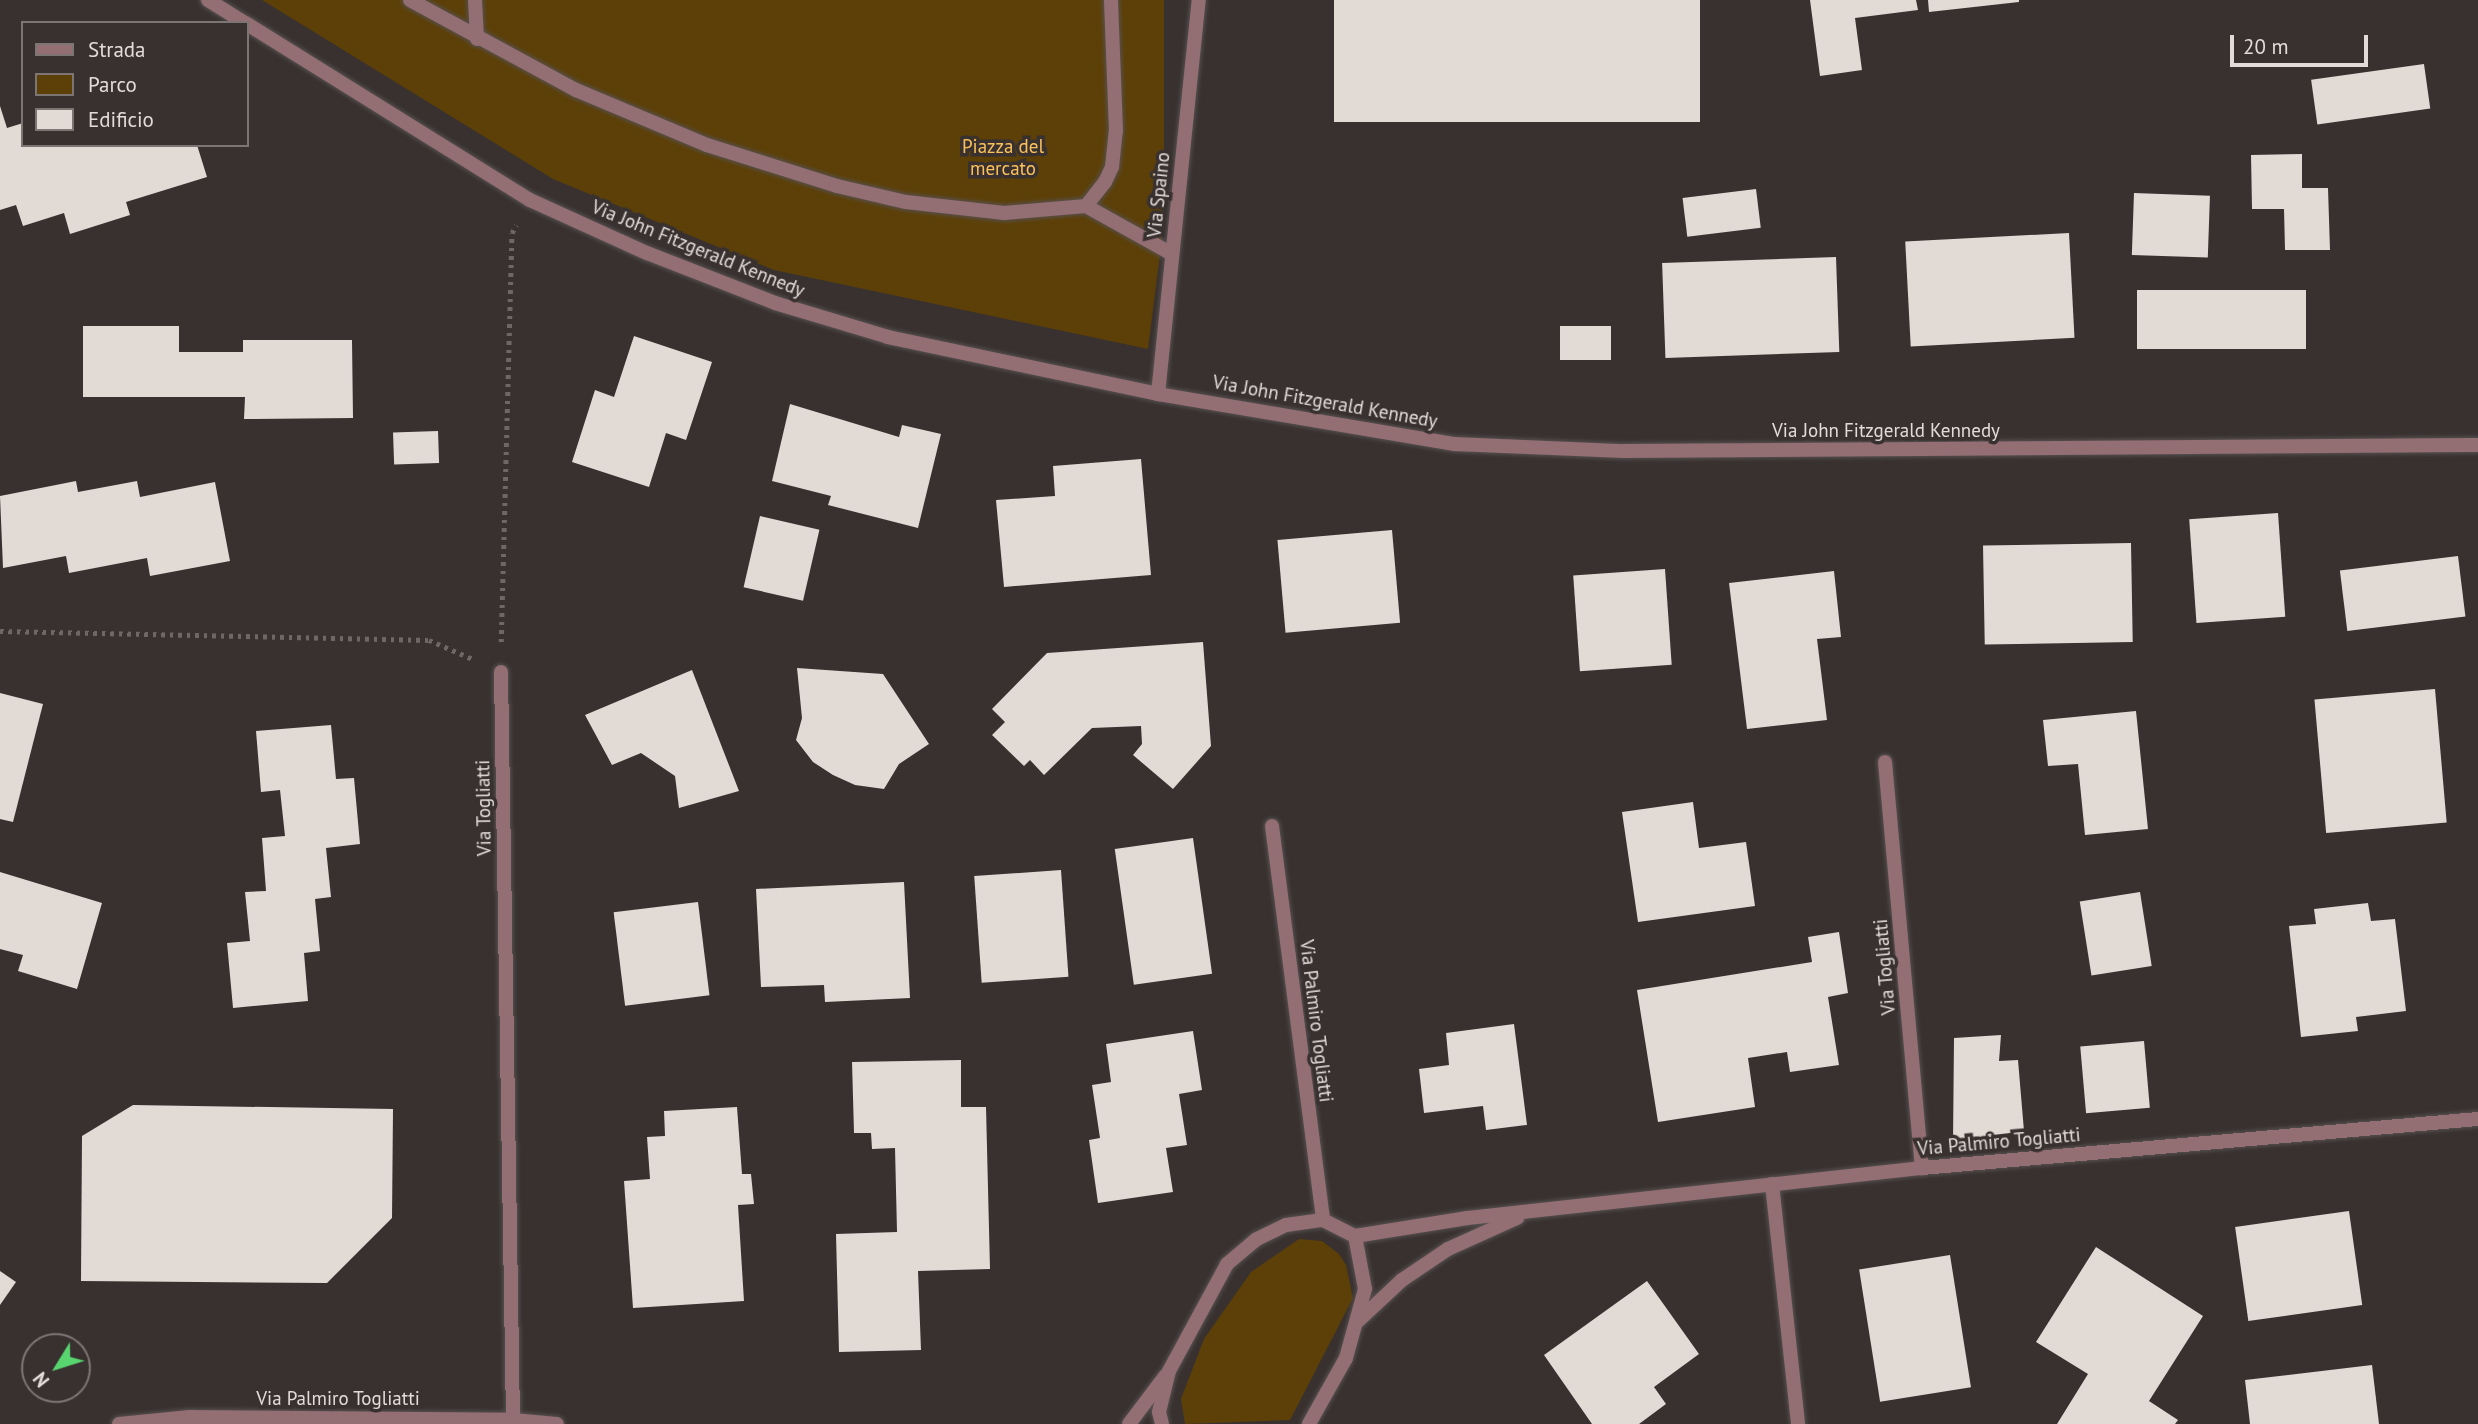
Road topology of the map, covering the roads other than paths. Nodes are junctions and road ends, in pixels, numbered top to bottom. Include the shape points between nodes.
1 (208, 0) edge
2 (410, 0) edge
3 (475, 0) edge
4 (1111, 0) edge
5 (1199, 0) edge
6 (243, 21) edge
7 (248, 24) edge
8 (477, 39) junction
9 (1086, 206) junction
10 (1172, 254) junction
11 (1158, 394) junction
12 (2478, 445) edge
13 (501, 672) road end
14 (1885, 762) dead end
15 (1272, 826) dead end
16 (2478, 1119) edge
17 (1922, 1168) junction
18 (1772, 1184) junction
19 (1525, 1214) junction
20 (1323, 1220) junction
21 (1355, 1236) junction
22 (1357, 1322) junction
23 (1169, 1371) junction
24 (513, 1420) junction
25 (119, 1424) edge
26 (557, 1424) edge
27 (1129, 1424) edge
28 (1162, 1424) edge
29 (1309, 1424) edge
30 (1798, 1424) edge

1 - 6 street, Via John Fitzgerald Kennedy
2 - 8 street
3 - 8 street
4 - 9 street via 1115,150 1105,182
5 - 10 street, Via Spaino
7 - 11 street, Via John Fitzgerald Kennedy via 530,200 648,253 775,303 888,337
8 - 9 street via 648,122 837,186 973,211 1032,212
9 - 10 street
10 - 11 street, Via Spaino
11 - 12 street, Via John Fitzgerald Kennedy via 1454,444 1624,451
13 - 24 street, Via Togliatti
14 - 17 street, Via Togliatti
15 - 20 street, Via Palmiro Togliatti
16 - 17 street, Via Palmiro Togliatti
17 - 18 street, Via Palmiro Togliatti
18 - 19 street, Via Palmiro Togliatti
18 - 30 street
19 - 21 street, Via Palmiro Togliatti
19 - 22 street, Via Palmiro Togliatti via 1448,1249 1402,1280
20 - 21 street
20 - 23 street via 1286,1225 1257,1239 1227,1264
21 - 22 street via 1365,1289
22 - 29 street via 1346,1358
23 - 27 street
23 - 28 street via 1159,1412
24 - 25 street, Via Palmiro Togliatti via 190,1417
24 - 26 street, Via Palmiro Togliatti

